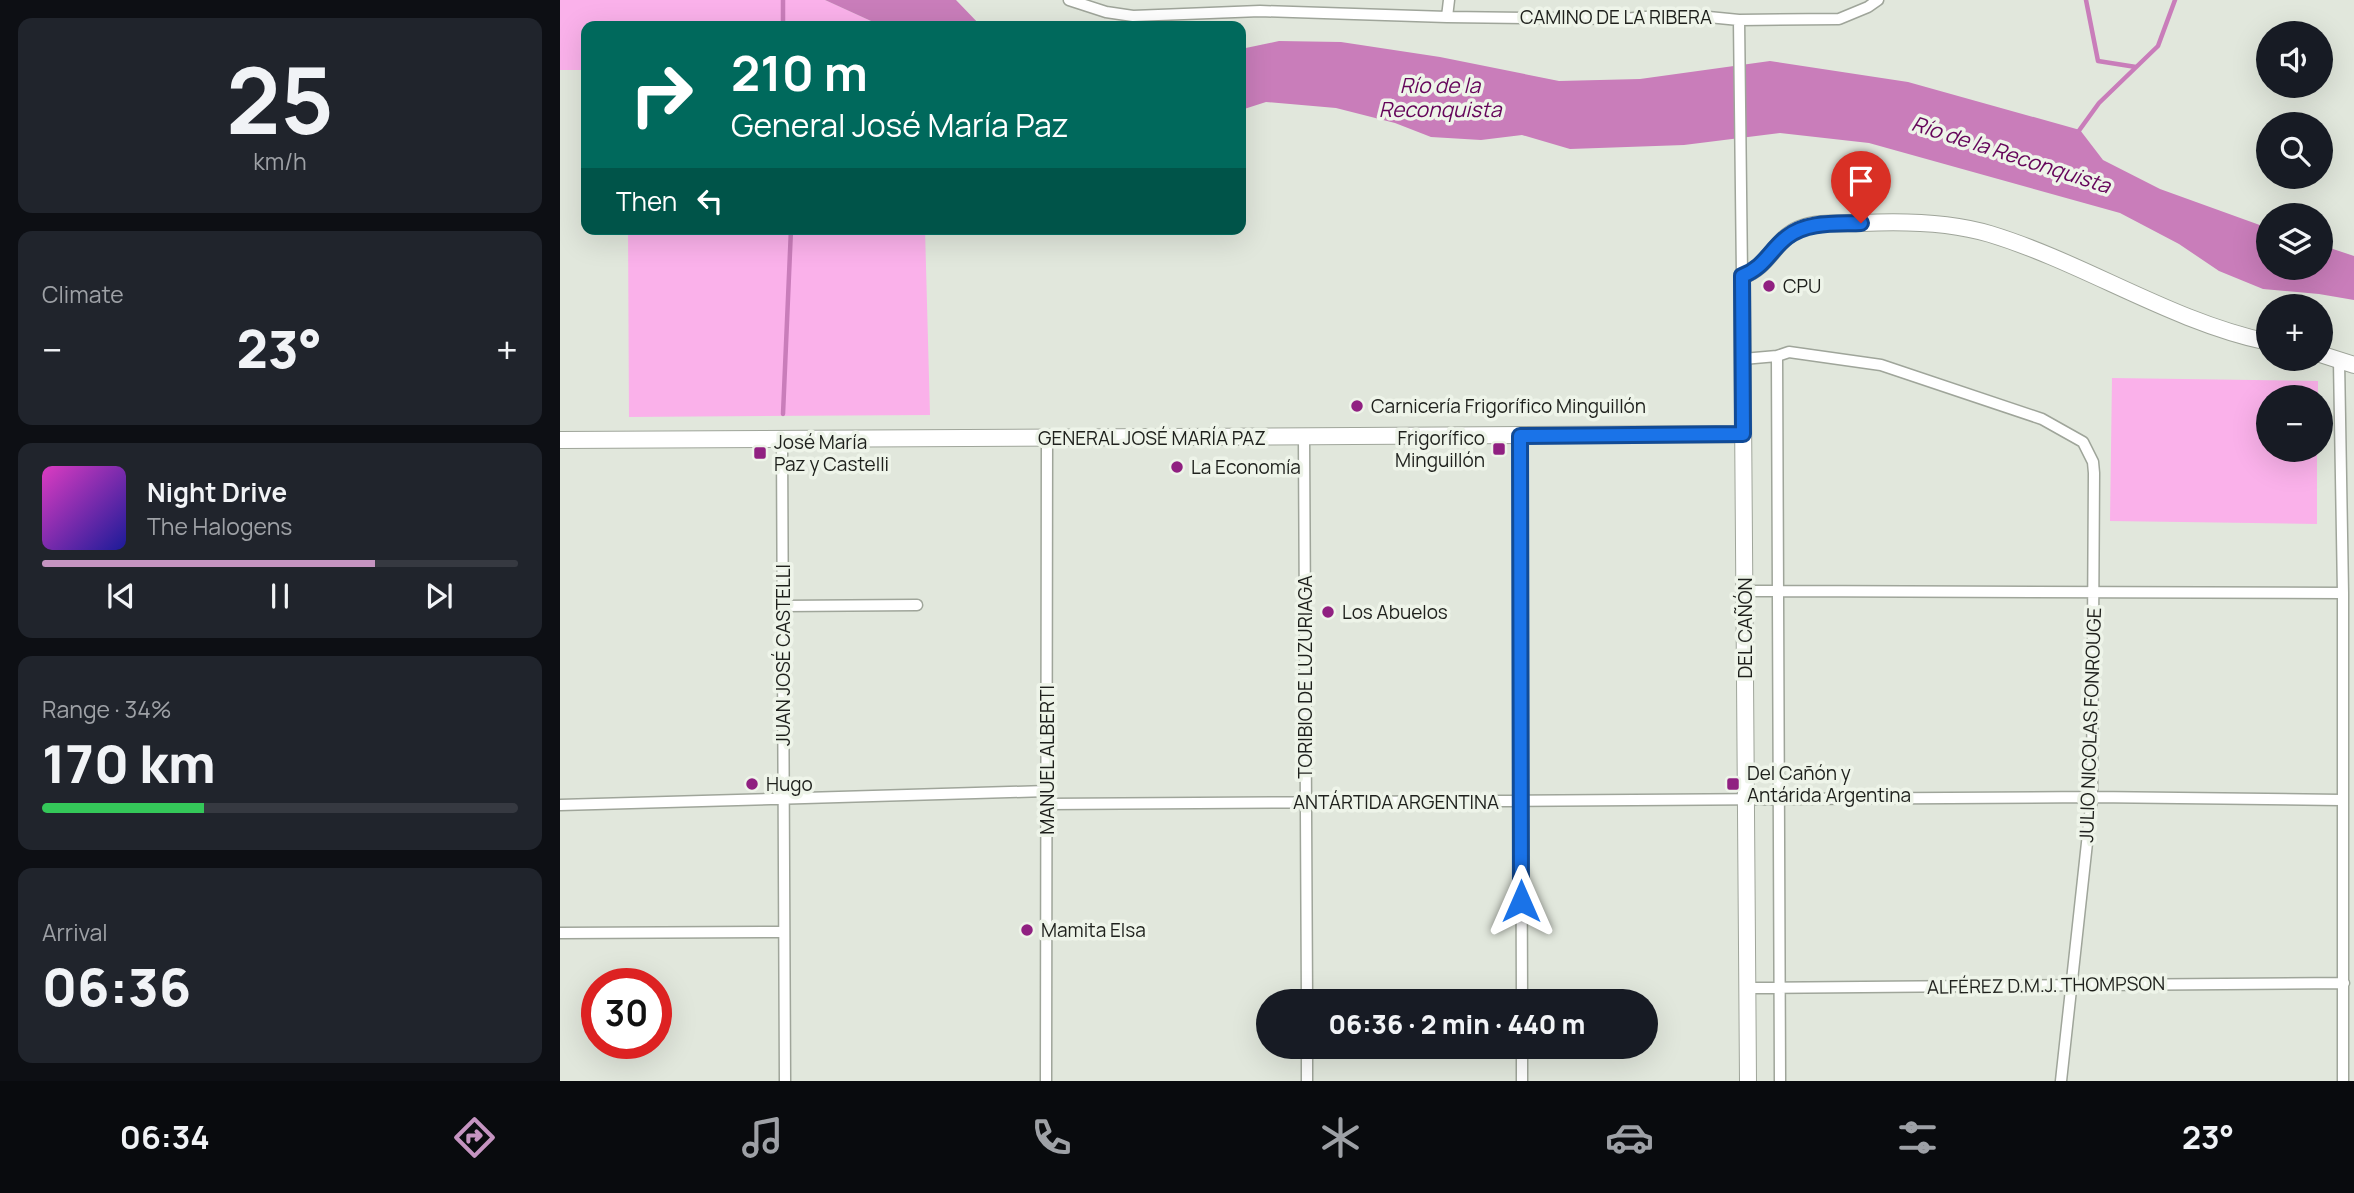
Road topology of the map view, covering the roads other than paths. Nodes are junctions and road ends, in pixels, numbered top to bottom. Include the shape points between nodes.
1 (1069, 0) edge
2 (1449, 0) edge
3 (1878, 0) edge
4 (1447, 17) junction
5 (1739, 20) junction
6 (1742, 276) junction
7 (2256, 339) edge
8 (1777, 356) junction
9 (1743, 359) junction
10 (2346, 363) edge
11 (1743, 434) junction
12 (1520, 436) junction
13 (1304, 437) junction
14 (1047, 438) junction
15 (782, 439) junction
16 (560, 440) edge
17 (1745, 590) junction
18 (1779, 591) junction
19 (2095, 592) junction
20 (2343, 593) junction
21 (918, 605) dead end
22 (782, 606) junction
23 (1047, 791) junction
24 (2092, 797) junction
25 (783, 800) junction
26 (2341, 800) junction
27 (1746, 801) junction
28 (1780, 801) junction
29 (1521, 802) junction
30 (1306, 803) junction
31 (1047, 804) junction
32 (560, 805) edge
33 (784, 932) junction
34 (560, 933) edge
35 (2344, 983) junction
36 (2072, 984) junction
37 (1747, 988) junction
38 (1780, 988) junction
39 (1307, 989) edge
40 (1522, 989) edge
41 (1307, 1059) edge
42 (1522, 1059) edge
43 (785, 1081) edge
44 (1046, 1081) edge
45 (1307, 1081) edge
46 (1522, 1081) edge
47 (1748, 1081) edge
48 (1780, 1081) edge
49 (2061, 1081) edge
50 (2343, 1081) edge

1 - 4 street, CAMINO DE LA RIBERA via 1133,16 1260,11
2 - 4 street
3 - 5 street, CAMINO DE LA RIBERA via 1839,19
4 - 5 street, CAMINO DE LA RIBERA via 1624,19 1678,14
5 - 6 street, DEL CAÑÓN
6 - 7 street via 1756,271 1799,229 1882,222 1948,226 1987,233 2036,250 2210,327
6 - 9 street, DEL CAÑÓN
8 - 9 street
8 - 18 street, DEL CAÑÓN
8 - 19 street, JULIO NICOLAS FONROUGE via 1789,352 1881,365 2042,419 2083,442 2094,473
9 - 11 street, DEL CAÑÓN
10 - 20 street
11 - 12 street, GENERAL JOSÉ MARÍA PAZ
11 - 17 street, DEL CAÑÓN
12 - 13 street, GENERAL JOSÉ MARÍA PAZ
12 - 29 street
13 - 14 street, GENERAL JOSÉ MARÍA PAZ
13 - 30 street, TORIBIO DE LUZURIAGA
14 - 15 street, GENERAL JOSÉ MARÍA PAZ
14 - 23 street, MANUEL ALBERTI
15 - 16 street, GENERAL JOSÉ MARÍA PAZ
15 - 22 street, JUAN JOSÉ CASTELLI
17 - 18 street
17 - 27 street, DEL CAÑÓN
18 - 19 street
18 - 28 street, DEL CAÑÓN
19 - 20 street
19 - 24 street, JULIO NICOLAS FONROUGE
20 - 26 street
21 - 22 street
22 - 25 street, JUAN JOSÉ CASTELLI
23 - 25 street
23 - 31 street, MANUEL ALBERTI
24 - 26 street, ANTÁRTIDA ARGENTINA
24 - 28 street, ANTÁRTIDA ARGENTINA
24 - 36 street, JULIO NICOLAS FONROUGE
25 - 32 street
25 - 33 street, JUAN JOSÉ CASTELLI
26 - 35 street
27 - 28 street, ANTÁRTIDA ARGENTINA
27 - 29 street, ANTÁRTIDA ARGENTINA
27 - 37 street, DEL CAÑÓN
28 - 38 street, DEL CAÑÓN
29 - 30 street, ANTÁRTIDA ARGENTINA
29 - 40 street
30 - 31 street, ANTÁRTIDA ARGENTINA
30 - 39 street, TORIBIO DE LUZURIAGA
31 - 44 street, MANUEL ALBERTI
33 - 34 street
33 - 43 street, JUAN JOSÉ CASTELLI
35 - 36 street, ALFÉREZ D.M.J. THOMPSON
35 - 50 street
36 - 38 street, ALFÉREZ D.M.J. THOMPSON
36 - 49 street, JULIO NICOLAS FONROUGE
37 - 38 street, ALFÉREZ D.M.J. THOMPSON
37 - 47 street, DEL CAÑÓN
38 - 48 street, DEL CAÑÓN
41 - 45 street
42 - 46 street

